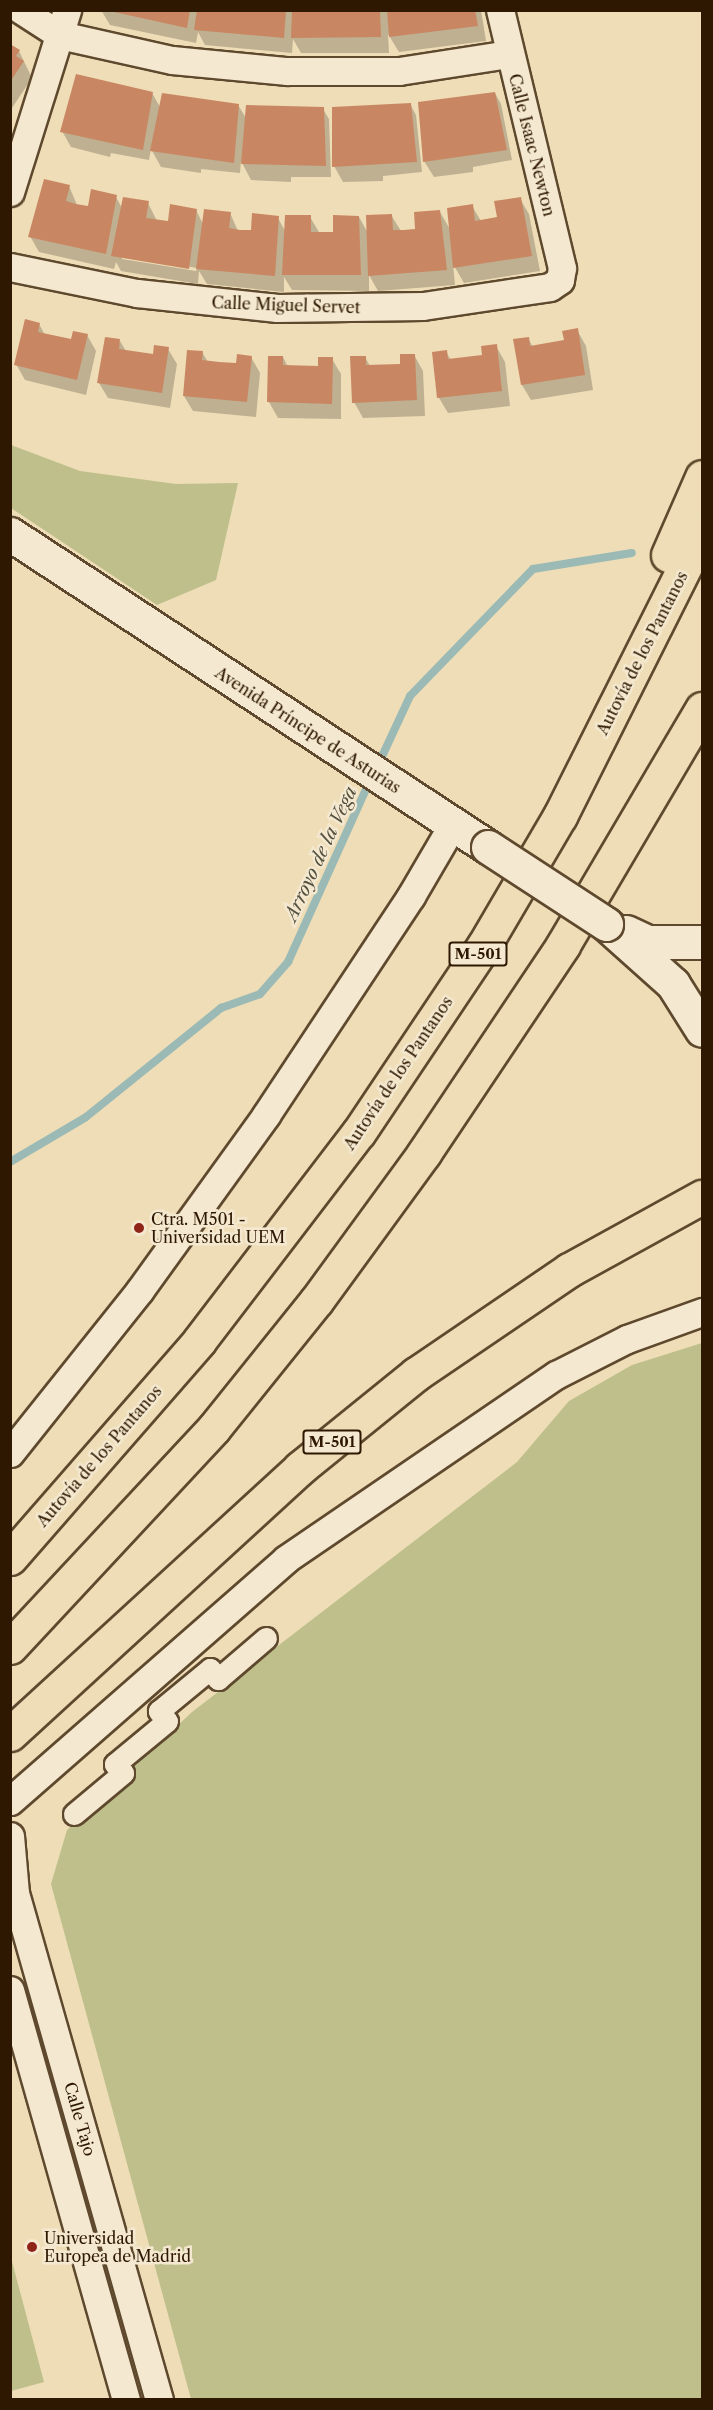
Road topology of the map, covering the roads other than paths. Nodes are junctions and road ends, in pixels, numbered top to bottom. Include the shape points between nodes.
1 (21, 10) edge
2 (500, 10) edge
3 (64, 23) edge
4 (509, 54) junction
5 (10, 192) edge
6 (10, 267) edge
7 (560, 280) joint
8 (702, 477) edge
9 (702, 532) edge
10 (10, 534) edge
11 (702, 709) edge
12 (560, 816) junction
13 (453, 825) junction
14 (606, 924) junction
15 (702, 942) edge
16 (702, 1030) edge
17 (698, 1199) edge
18 (702, 1312) edge
19 (10, 1453) edge
20 (10, 1558) edge
21 (266, 1638) dead end
22 (10, 1647) edge
23 (10, 1734) edge
24 (38, 1777) junction
25 (10, 1801) edge
26 (74, 1814) dead end
27 (10, 1836) edge
28 (10, 1990) edge
29 (126, 2400) edge
30 (159, 2400) edge

1 - 3 street
2 - 4 street, Calle Isaac Newton
3 - 4 street via 172,60 287,71 399,71
3 - 5 street
4 - 7 street, Calle Isaac Newton via 562,268
6 - 7 street, Calle Miguel Servet via 71,282 196,302 318,309 423,306 500,297 550,287
8 - 12 highway via 608,682
9 - 12 highway, Autovía de los Pantanos / M-501
10 - 13 street, Avenida Príncipe de Asturias
11 - 22 highway via 563,945 424,1153 317,1300 214,1428
12 - 20 highway, Autovía de los Pantanos / M-501 via 483,947 359,1132 199,1341
13 - 14 street, Avenida Príncipe de Asturias, bridge
13 - 19 street via 411,896 266,1115 140,1290
14 - 15 street, Avenida Príncipe de Asturias via 646,942
14 - 16 street, Avenida Príncipe de Asturias via 673,984
17 - 23 highway, M-501 via 569,1270 416,1374 300,1468
18 - 24 street via 627,1339 556,1375 286,1558
21 - 26 street via 218,1678 210,1669 159,1711 167,1721 116,1764 123,1773
24 - 25 street
24 - 27 street, Calle Tajo
27 - 30 street, Calle Tajo via 15,1893
28 - 29 street, Calle Tajo

